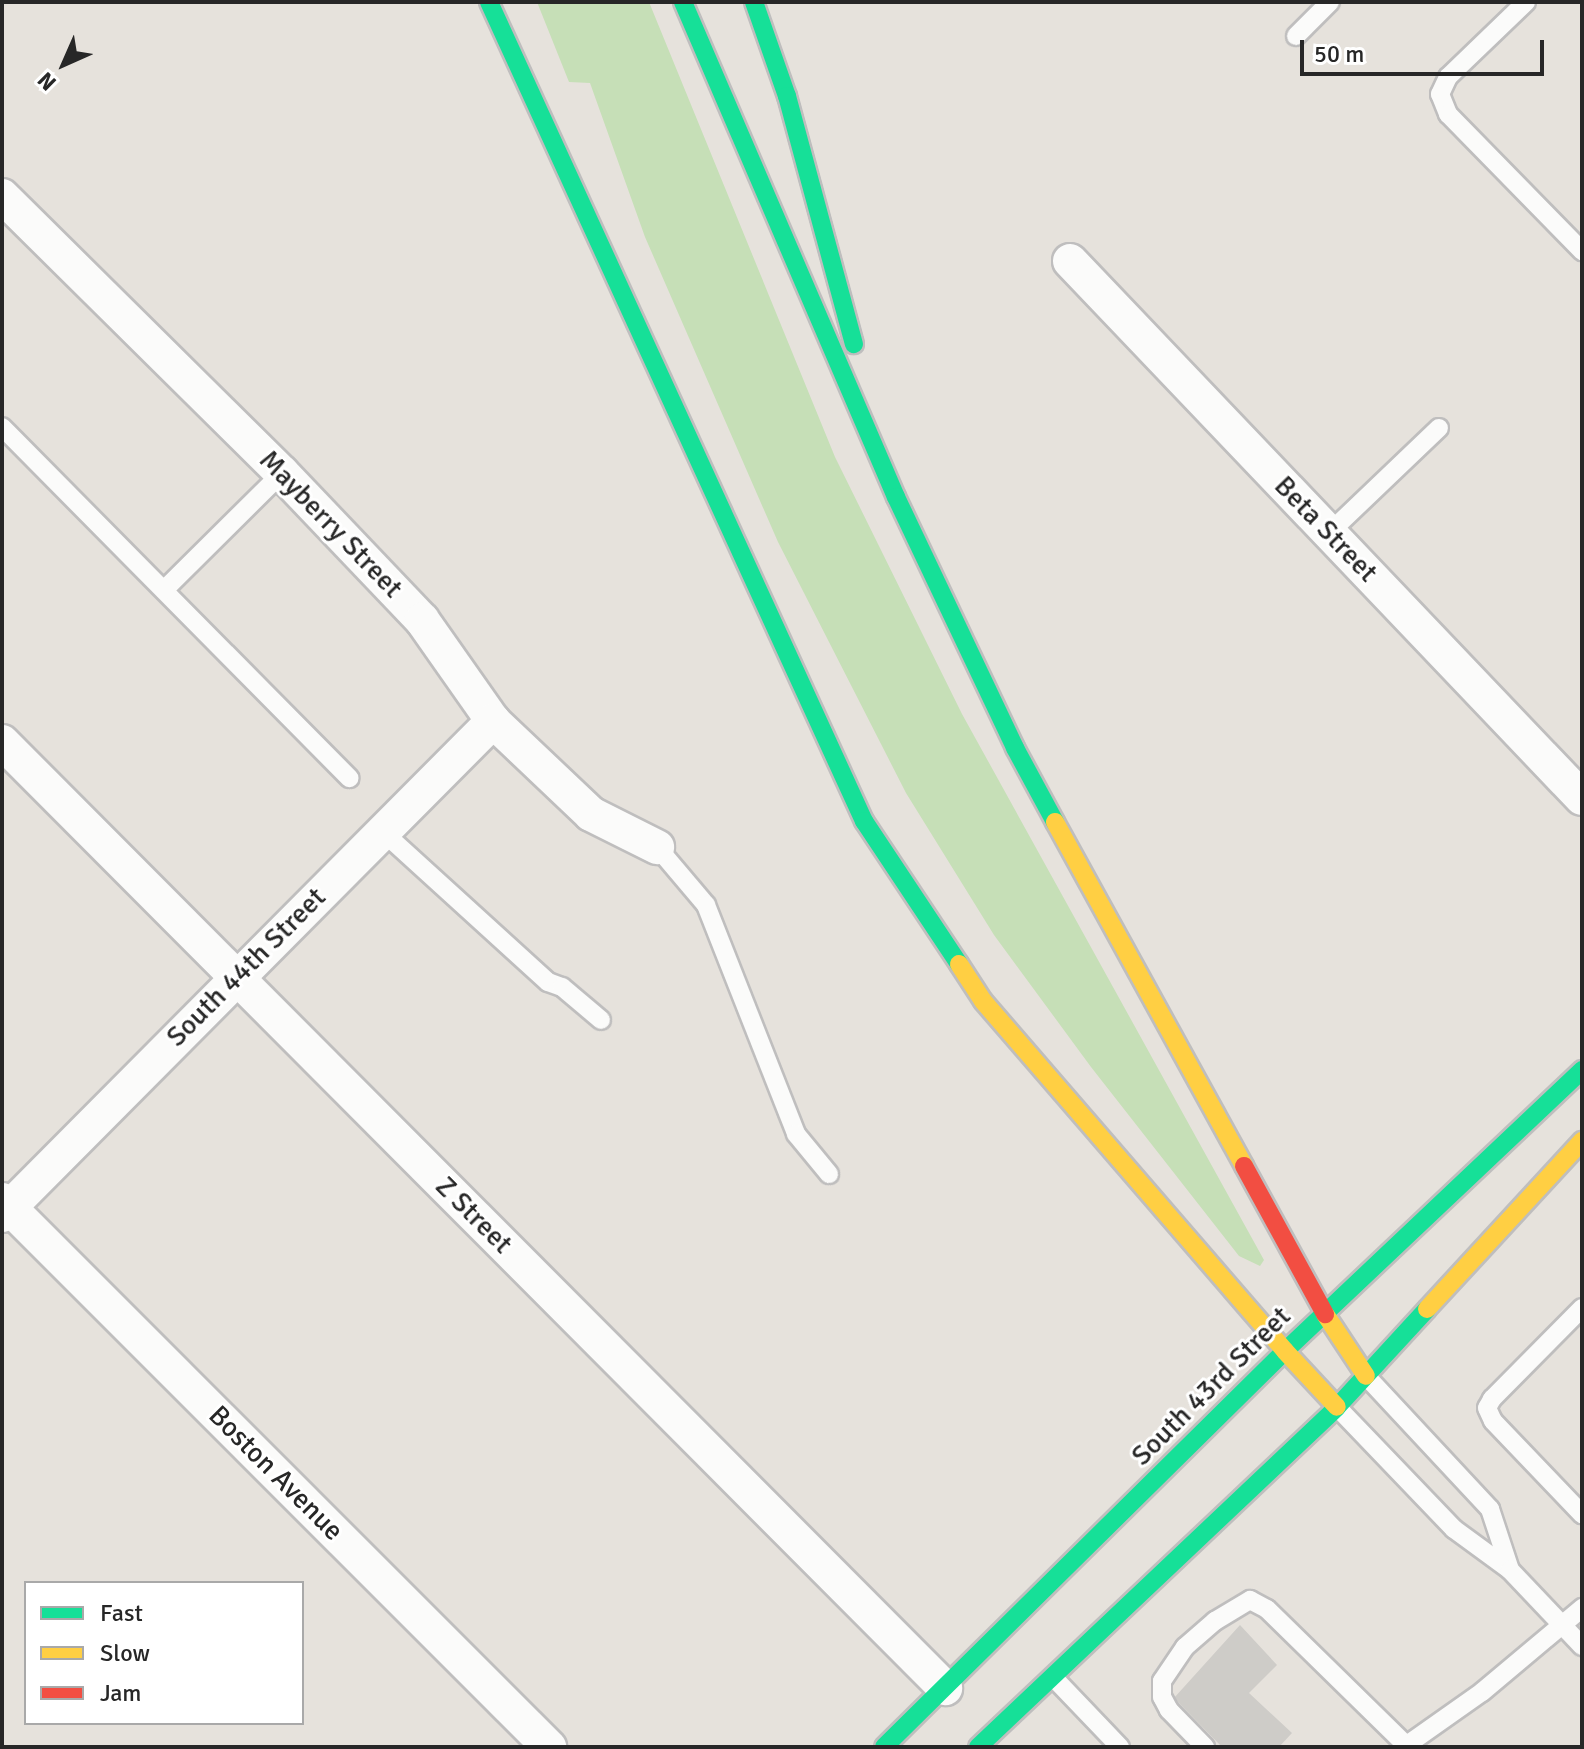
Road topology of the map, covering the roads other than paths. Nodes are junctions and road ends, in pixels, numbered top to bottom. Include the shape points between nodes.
1 (489, 2) edge
2 (683, 2) edge
3 (754, 2) edge
4 (1330, 2) edge
5 (1526, 2) edge
6 (1296, 36) dead end
7 (2, 196) edge
8 (1582, 251) edge
9 (1070, 261) dead end
10 (2, 427) edge
11 (1439, 428) dead end
12 (282, 473) junction
13 (896, 497) junction
14 (1329, 533) junction
15 (164, 590) junction
16 (493, 721) junction
17 (2, 742) edge
18 (349, 778) dead end
19 (1582, 798) edge
20 (382, 831) junction
21 (657, 847) joint
22 (236, 977) junction
23 (601, 1020) dead end
24 (1582, 1070) edge
25 (1581, 1143) edge
26 (829, 1174) dead end
27 (5, 1208) edge
28 (1582, 1308) edge
29 (1325, 1314) junction
30 (1285, 1351) junction
31 (1366, 1376) junction
32 (1337, 1407) junction
33 (1582, 1514) edge
34 (1510, 1570) junction
35 (1582, 1608) edge
36 (1563, 1627) junction
37 (1582, 1646) edge
38 (1053, 1676) junction
39 (945, 1688) junction
40 (1405, 1746) edge
41 (549, 1747) edge
42 (884, 1747) edge
43 (978, 1747) edge
44 (1120, 1747) edge
45 (1205, 1747) edge

1 - 30 main road via 864,821 983,1001
2 - 13 main road
3 - 13 main road via 787,96
4 - 6 lane
5 - 8 lane via 1448,77 1440,94 1448,114
7 - 12 street, Mayberry Street
9 - 14 street, Beta Street
10 - 15 lane
11 - 14 lane
12 - 15 lane
12 - 16 street, Mayberry Street via 422,620
13 - 29 main road via 1015,748
14 - 19 street, Beta Street
15 - 18 lane
16 - 20 street, South 44th Street
16 - 21 street, Mayberry Street via 591,814
17 - 22 street, Z Street
20 - 22 street, South 44th Street
20 - 23 lane via 548,982 573,994
21 - 26 lane via 706,905 796,1134
22 - 27 street, South 44th Street
22 - 39 street, Z Street
24 - 29 main road, South 43rd Street
25 - 31 main road
27 - 41 street, Boston Avenue
28 - 33 lane via 1487,1408 1493,1421
29 - 30 main road, South 43rd Street
29 - 31 main road
30 - 32 main road
30 - 39 main road, South 43rd Street
31 - 32 main road
31 - 34 lane via 1490,1509
32 - 34 lane via 1454,1529
32 - 38 main road
34 - 36 lane
35 - 36 lane
36 - 37 lane
36 - 40 lane
38 - 43 main road
38 - 44 lane
39 - 42 main road, South 43rd Street
40 - 45 lane via 1267,1609 1250,1600 1185,1647 1162,1681 1169,1710

